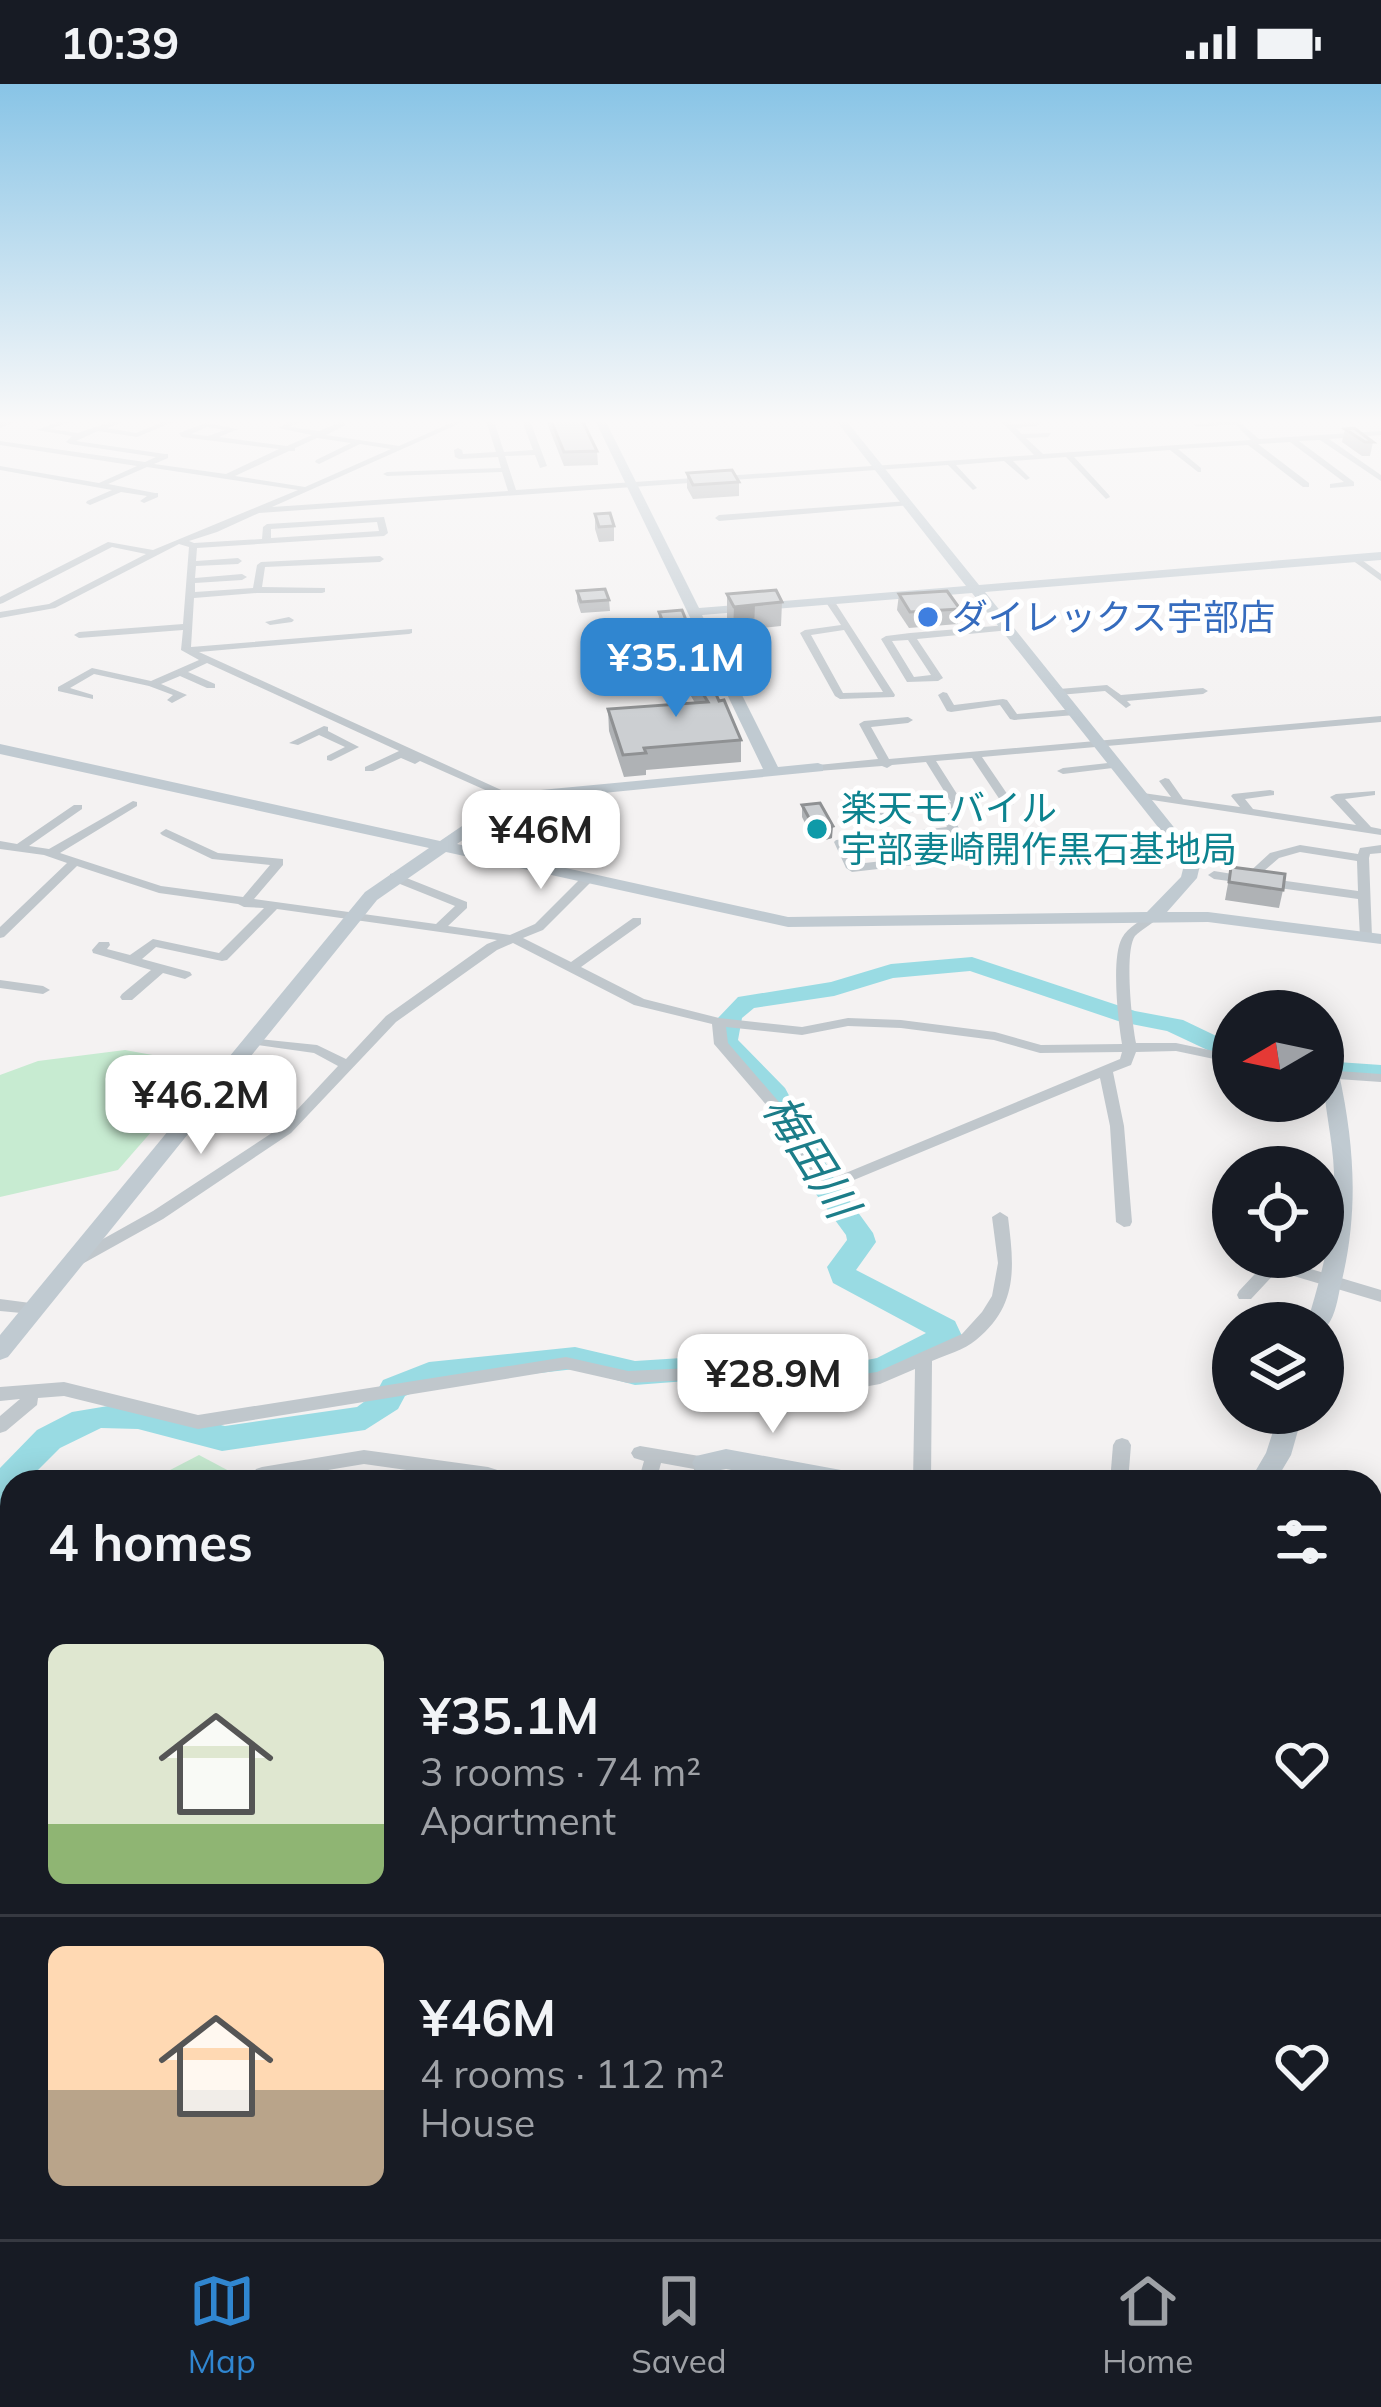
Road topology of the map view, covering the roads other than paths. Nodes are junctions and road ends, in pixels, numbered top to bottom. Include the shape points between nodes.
1 (242, 519) edge
2 (648, 519) edge
3 (920, 519) edge
4 (266, 541) junction
5 (187, 544) junction
6 (154, 553) junction
7 (1381, 556) edge
8 (1355, 558) junction
9 (380, 559) dead end
10 (238, 561) dead end
11 (191, 565) junction
12 (261, 567) junction
13 (56, 572) junction
14 (313, 572) dead end
15 (242, 577) dead end
16 (1381, 578) edge
17 (191, 581) junction
18 (98, 582) junction
19 (976, 588) junction
20 (257, 590) junction
21 (322, 590) dead end
22 (191, 596) junction
23 (830, 601) junction
24 (3, 608) edge
25 (694, 612) junction
26 (326, 618) dead end
27 (280, 621) dead end
28 (188, 627) junction
29 (847, 627) junction
30 (1006, 628) junction
31 (409, 631) dead end
32 (80, 635) dead end
33 (910, 636) junction
34 (327, 639) junction
35 (282, 642) junction
36 (186, 650) junction
37 (209, 659) junction
38 (180, 672) junction
39 (152, 684) junction
40 (211, 686) dead end
41 (1203, 691) dead end
42 (1059, 692) junction
43 (943, 694) dead end
44 (1171, 694) junction
45 (89, 697) dead end
46 (172, 700) dead end
47 (1180, 704) dead end
48 (1075, 712) junction
49 (1381, 719) edge
50 (343, 720) junction
51 (908, 721) dead end
52 (319, 731) junction
53 (294, 743) dead end
54 (1101, 745) junction
55 (0, 748) edge
56 (977, 757) junction
57 (331, 758) dead end
58 (931, 761) junction
59 (887, 765) junction
60 (1117, 765) junction
61 (818, 768) joint
62 (369, 769) dead end
63 (772, 771) junction
64 (1064, 771) dead end
65 (467, 778) junction
66 (1165, 781) dead end
67 (1270, 793) dead end
68 (1371, 794) dead end
69 (1143, 796) junction
70 (517, 800) junction
71 (1180, 802) junction
72 (133, 804) dead end
73 (1008, 805) dead end
74 (78, 807) dead end
75 (940, 807) junction
76 (1247, 809) junction
77 (881, 812) dead end
78 (954, 830) junction
79 (1374, 831) edge
80 (166, 833) dead end
81 (444, 844) junction
82 (0, 845) edge
83 (20, 847) junction
84 (1381, 849) edge
85 (51, 853) junction
86 (1363, 858) junction
87 (76, 861) junction
88 (1214, 875) dead end
89 (394, 878) junction
90 (587, 879) junction
91 (1248, 880) junction
92 (1381, 884) edge
93 (1364, 889) junction
94 (244, 903) junction
95 (272, 907) junction
96 (352, 917) junction
97 (1152, 918) junction
98 (638, 921) dead end
99 (439, 928) junction
100 (0, 934) edge
101 (515, 938) junction
102 (1373, 938) edge
103 (104, 945) dead end
104 (133, 960) junction
105 (574, 966) junction
106 (161, 968) junction
107 (185, 975) dead end
108 (0, 984) edge
109 (43, 990) dead end
110 (127, 997) dead end
111 (725, 1022) junction
112 (255, 1041) junction
113 (1130, 1049) junction
114 (1212, 1055) edge
115 (345, 1064) junction
116 (1106, 1070) junction
117 (1344, 1075) edge
118 (1381, 1078) edge
119 (1337, 1122) edge
120 (1000, 1217) dead end
121 (1124, 1222) dead end
122 (66, 1265) junction
123 (1331, 1283) junction
124 (1245, 1295) dead end
125 (1375, 1297) edge
126 (1325, 1302) edge
127 (0, 1305) edge
128 (32, 1308) junction
129 (0, 1352) edge
130 (924, 1360) junction
131 (0, 1394) edge
132 (31, 1400) dead end
133 (0, 1426) edge
134 (1284, 1434) edge
135 (1122, 1445) dead end
136 (324, 1470) edge
137 (445, 1470) edge
138 (647, 1470) edge
139 (693, 1470) edge
140 (707, 1470) edge
141 (786, 1470) edge
142 (922, 1470) edge
143 (1120, 1470) edge
144 (1269, 1470) edge

1 - 5 street
2 - 25 street
3 - 19 street
4 - 4 street via 267,527 381,519 384,533
4 - 5 street
5 - 6 street
5 - 11 street
6 - 13 street via 111,544
6 - 18 street
7 - 8 street
8 - 16 street
8 - 19 street
9 - 12 street
10 - 11 street
11 - 17 street
12 - 14 street
12 - 20 street
13 - 18 street
13 - 24 street
15 - 17 street
17 - 22 street
18 - 24 street via 52,606
19 - 23 street
19 - 30 street
20 - 21 street
20 - 22 street
22 - 28 street
23 - 25 street
23 - 29 street
25 - 63 street
26 - 34 street
27 - 35 street
28 - 32 street
28 - 36 street
29 - 29 street via 805,633 840,696 890,695
30 - 33 street
30 - 42 street
31 - 34 street
33 - 33 street via 920,650 938,678 911,680 886,639
34 - 35 street
35 - 36 street
36 - 37 street
37 - 38 street
37 - 50 street
38 - 39 street
38 - 40 street
39 - 45 street via 92,671 62,688
39 - 46 street via 182,695
41 - 44 street
42 - 44 street via 1107,688 1124,702
42 - 48 street
43 - 48 street via 951,709 1003,702 1014,717
44 - 47 street
48 - 54 street
49 - 54 street
50 - 52 street
50 - 65 street
51 - 59 street via 864,724
52 - 53 street
52 - 57 street via 354,748
54 - 56 street
54 - 60 street
55 - 81 street
56 - 58 street
56 - 73 street
58 - 59 street
58 - 75 street via 958,805
59 - 61 street
60 - 64 street
60 - 69 street
61 - 63 street
62 - 65 street via 400,754 458,782
63 - 70 street
65 - 70 street
66 - 71 street
67 - 76 street via 1237,796
68 - 79 street via 1336,797
69 - 71 street
69 - 97 street via 1192,861 1189,878
70 - 81 street
71 - 76 street
72 - 85 street
74 - 83 street
75 - 77 street
75 - 78 street
76 - 79 street
78 - 78 street via 863,840 840,842 852,868 970,855
80 - 94 street via 217,856 279,862
81 - 89 street
81 - 90 street
82 - 83 street
83 - 85 street
84 - 86 street
85 - 87 street
86 - 91 street via 1286,848
86 - 93 street
87 - 94 street via 159,890
87 - 100 street
88 - 91 street
89 - 96 street
89 - 99 street via 463,904
90 - 97 street via 800,923
90 - 101 street via 553,916
91 - 93 street
92 - 93 street
93 - 102 street
94 - 95 street
95 - 96 street
95 - 104 street via 222,957 146,941
96 - 99 street
96 - 112 street
97 - 102 street via 1225,918
97 - 113 street via 1124,948
98 - 105 street
99 - 101 street
101 - 105 street
101 - 115 street via 414,1002
103 - 104 street via 98,950
104 - 106 street
105 - 111 street via 638,1002
106 - 107 street
106 - 110 street
108 - 109 street
111 - 113 street via 802,1031 901,1024 1040,1049
111 - 116 street via 721,1044 780,1112 825,1187
112 - 115 street via 317,1049
112 - 122 street
113 - 114 street
113 - 116 street via 1126,1062
115 - 122 street via 286,1130 245,1161
116 - 121 street
117 - 118 street
119 - 123 street via 1346,1211
120 - 130 street via 1000,1297 968,1338
122 - 128 street
123 - 124 street via 1274,1264
123 - 125 street
123 - 126 street
127 - 128 street
128 - 129 street
130 - 131 street via 836,1385 773,1370 648,1378 566,1363 198,1422 64,1389
130 - 142 street
132 - 133 street
134 - 144 street
135 - 143 street
136 - 137 street via 364,1456
138 - 139 street via 647,1454
140 - 141 street via 726,1459

